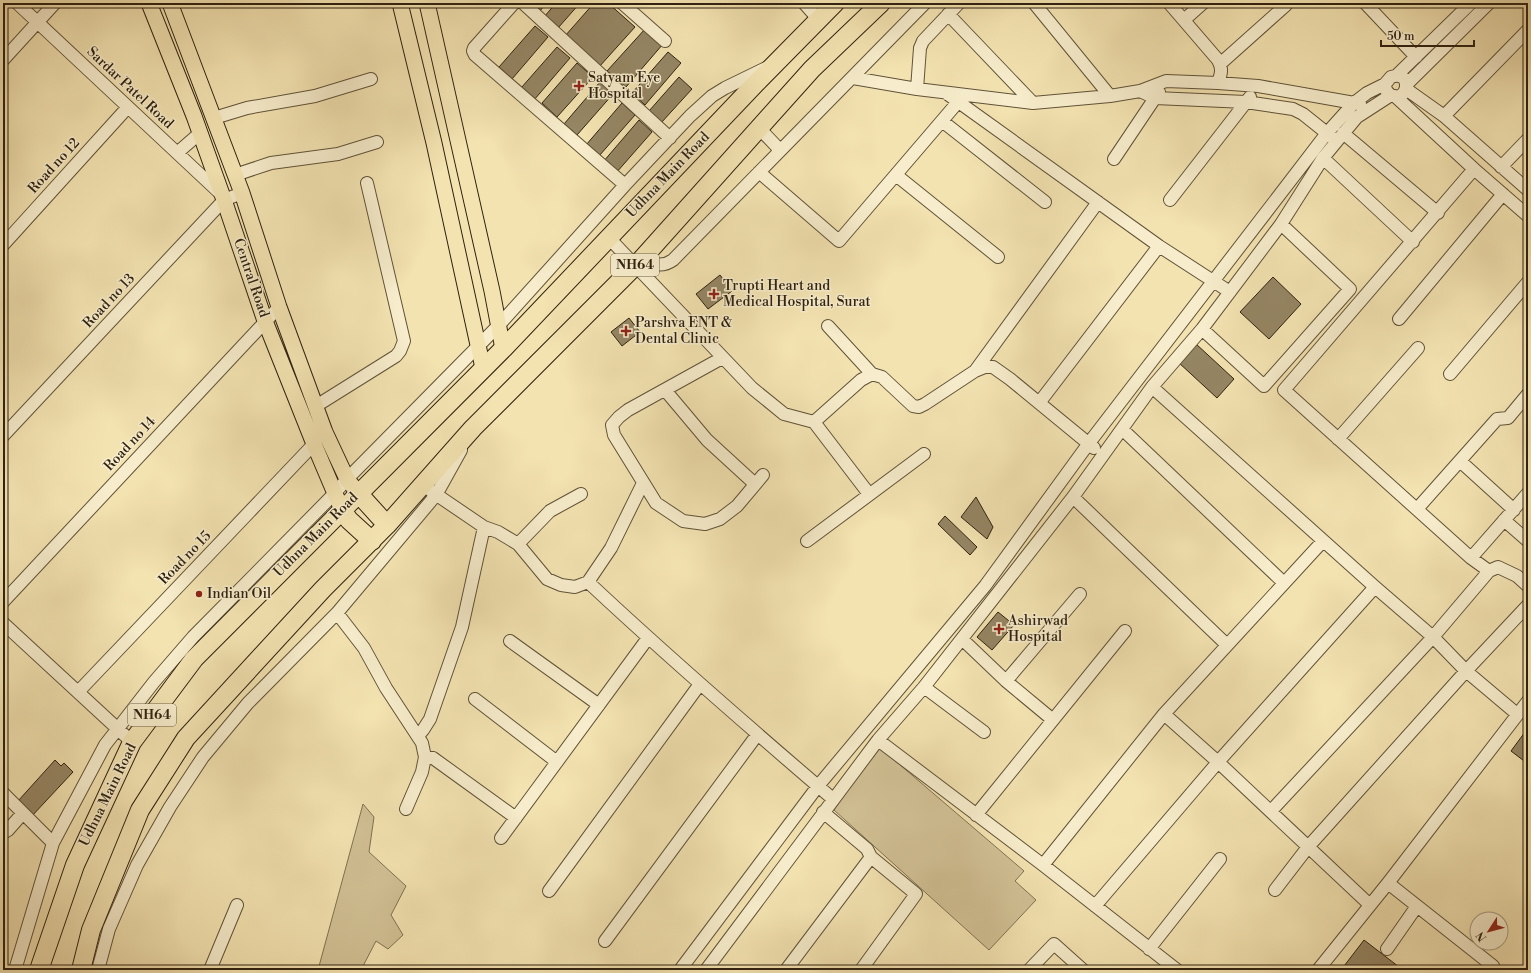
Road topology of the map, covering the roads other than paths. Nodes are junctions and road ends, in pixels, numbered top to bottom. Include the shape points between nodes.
1 (16, 3) edge
2 (55, 3) edge
3 (149, 3) edge
4 (170, 3) edge
5 (400, 3) edge
6 (426, 3) edge
7 (514, 3) edge
8 (523, 3) edge
9 (622, 3) edge
10 (804, 3) edge
11 (835, 3) edge
12 (881, 3) edge
13 (925, 3) edge
14 (959, 3) edge
15 (1034, 3) edge
16 (1169, 3) edge
17 (1203, 3) edge
18 (1366, 3) edge
19 (1470, 3) edge
20 (1489, 3) edge
21 (1286, 5) dead end
22 (948, 14) junction
23 (819, 20) junction
24 (1184, 20) junction
25 (37, 22) junction
26 (1528, 30) edge
27 (665, 41) dead end
28 (1416, 57) junction
29 (3, 60) edge
30 (776, 63) junction
31 (1220, 64) junction
32 (1397, 75) junction
33 (853, 78) junction
34 (371, 79) dead end
35 (1166, 81) junction
36 (1218, 83) junction
37 (1385, 84) junction
38 (1258, 86) junction
39 (1406, 87) junction
40 (917, 89) junction
41 (1140, 91) junction
42 (944, 92) junction
43 (1110, 96) junction
44 (1393, 96) junction
45 (1155, 98) junction
46 (958, 102) junction
47 (1033, 102) junction
48 (1246, 102) junction
49 (1354, 103) junction
50 (128, 107) junction
51 (1371, 107) junction
52 (1444, 116) junction
53 (214, 118) junction
54 (942, 120) junction
55 (759, 128) junction
56 (200, 134) junction
57 (1336, 135) junction
58 (670, 138) junction
59 (1528, 139) edge
60 (377, 142) dead end
61 (780, 150) junction
62 (177, 153) junction
63 (1323, 158) junction
64 (1114, 160) dead end
65 (1501, 167) junction
66 (1474, 169) junction
67 (759, 172) junction
68 (235, 175) junction
69 (896, 175) junction
70 (367, 184) dead end
71 (625, 185) junction
72 (1528, 190) edge
73 (242, 193) junction
74 (1503, 194) junction
75 (223, 198) junction
76 (1170, 200) dead end
77 (1045, 202) dead end
78 (1098, 202) junction
79 (1438, 213) junction
80 (1528, 216) edge
81 (1281, 224) junction
82 (609, 238) junction
83 (1413, 242) junction
84 (3, 245) edge
85 (1159, 246) junction
86 (998, 257) dead end
87 (638, 263) junction
88 (1213, 281) junction
89 (1528, 282) edge
90 (1230, 292) junction
91 (278, 306) junction
92 (1399, 319) dead end
93 (265, 321) junction
94 (499, 325) junction
95 (828, 326) dead end
96 (1202, 329) junction
97 (479, 345) junction
98 (1418, 348) dead end
99 (503, 349) junction
100 (722, 358) junction
101 (483, 368) junction
102 (975, 371) junction
103 (872, 374) junction
104 (1450, 374) dead end
105 (1152, 388) junction
106 (665, 390) junction
107 (1528, 394) edge
108 (1039, 403) junction
109 (316, 406) junction
110 (814, 422) junction
111 (1122, 429) junction
112 (3, 436) edge
113 (1338, 439) junction
114 (1089, 443) junction
115 (314, 444) junction
116 (924, 454) dead end
117 (1102, 455) junction
118 (1460, 461) junction
119 (347, 479) junction
120 (643, 483) junction
121 (429, 490) junction
122 (358, 493) junction
123 (1528, 493) edge
124 (581, 494) dead end
125 (869, 494) junction
126 (1073, 497) junction
127 (338, 502) junction
128 (1417, 509) junction
129 (1514, 510) junction
130 (1504, 520) junction
131 (387, 525) junction
132 (484, 528) junction
133 (372, 541) junction
134 (807, 541) dead end
135 (1323, 541) junction
136 (1528, 541) edge
137 (518, 544) junction
138 (1471, 558) junction
139 (1489, 571) junction
140 (588, 582) junction
141 (1284, 583) junction
142 (1528, 586) edge
143 (1375, 587) junction
144 (1080, 594) dead end
145 (3, 602) edge
146 (1528, 605) edge
147 (337, 614) junction
148 (3, 623) edge
149 (1125, 631) dead end
150 (1433, 637) junction
151 (648, 638) junction
152 (962, 639) junction
153 (510, 641) dead end
154 (1227, 645) junction
155 (1466, 671) junction
156 (1006, 681) junction
157 (700, 684) junction
158 (924, 686) junction
159 (78, 692) junction
160 (475, 699) dead end
161 (1528, 701) edge
162 (599, 705) junction
163 (1164, 714) junction
164 (1517, 714) junction
165 (1054, 720) junction
166 (118, 729) junction
167 (984, 732) dead end
168 (757, 735) junction
169 (418, 736) junction
170 (878, 740) junction
171 (132, 742) junction
172 (425, 757) junction
173 (557, 762) junction
174 (1218, 762) junction
175 (818, 786) junction
176 (3, 793) edge
177 (833, 799) junction
178 (406, 808) dead end
179 (23, 812) junction
180 (823, 812) junction
181 (1271, 812) junction
182 (976, 815) junction
183 (516, 818) junction
184 (3, 833) edge
185 (501, 838) dead end
186 (54, 843) junction
187 (1308, 846) junction
188 (871, 857) junction
189 (1220, 859) dead end
190 (1043, 865) junction
191 (1388, 883) junction
192 (1275, 890) dead end
193 (549, 891) dead end
194 (237, 905) dead end
195 (1370, 905) junction
196 (1095, 906) junction
197 (1417, 906) junction
198 (605, 941) dead end
199 (1149, 949) junction
200 (1387, 949) dead end
201 (1493, 966) dead end
202 (15, 970) edge
203 (39, 970) edge
204 (81, 970) edge
205 (98, 970) edge
206 (210, 970) edge
207 (680, 970) edge
208 (706, 970) edge
209 (786, 970) edge
210 (861, 970) edge
211 (1029, 970) edge
212 (1083, 970) edge
213 (1177, 970) edge
214 (1318, 970) edge

1 - 25 street, Sardar Patel Road
2 - 25 street
3 - 56 main road, Central Road
4 - 53 main road, Central Road
5 - 97 main road
6 - 94 main road
7 - 71 street via 474,48 475,56
8 - 58 street
9 - 27 street
10 - 23 street
11 - 23 highway, Udhna Main Road
12 - 55 highway, NH64 via 812,69
13 - 33 street
14 - 22 street
15 - 43 street
16 - 24 street
17 - 24 street
18 - 28 street
19 - 28 street
20 - 39 street
21 - 31 street
22 - 40 street via 923,41 920,48
22 - 47 street
23 - 30 highway, Udhna Main Road
24 - 31 street
25 - 29 street
25 - 50 street, Sardar Patel Road
26 - 52 street
28 - 32 street
30 - 58 street via 712,96
30 - 82 highway, Udhna Main Road
31 - 36 street via 1222,72
32 - 37 street via 1388,78
32 - 39 street via 1405,80
33 - 40 street
33 - 61 street
34 - 53 street via 316,96 247,108
35 - 36 street
35 - 41 street
35 - 45 street
36 - 38 street
37 - 44 street via 1386,91
37 - 49 street
38 - 48 street
38 - 49 street
39 - 44 street via 1402,95
39 - 52 street
40 - 42 street
41 - 43 street
41 - 45 street
42 - 46 street
42 - 47 street
43 - 47 street
44 - 51 street
44 - 66 street
45 - 48 street
45 - 64 street
46 - 54 street
46 - 78 street
48 - 57 street via 1293,109
48 - 76 street
49 - 51 street
49 - 57 street
50 - 62 street, Sardar Patel Road
50 - 84 street, Road no 12
51 - 57 street
52 - 65 street
53 - 68 main road, Central Road
54 - 69 street
54 - 77 street
55 - 61 street
55 - 87 highway, NH64
56 - 62 street
56 - 75 main road, Central Road
57 - 63 street
57 - 79 street
57 - 88 street
58 - 71 street
59 - 65 street
60 - 68 street via 338,154 271,163
61 - 67 street
62 - 75 street, Sardar Patel Road
63 - 81 street
63 - 83 street
65 - 72 street
66 - 74 street
66 - 79 street
67 - 69 street via 839,241
67 - 87 street via 673,260 662,265
68 - 73 main road, Central Road
69 - 86 street
70 - 109 street via 404,341 396,356
71 - 94 street
73 - 75 street, Road no 13
73 - 91 main road, Central Road
74 - 80 street
74 - 92 street
75 - 93 main road, Central Road
75 - 112 street, Road no 13
78 - 85 street
78 - 102 street
79 - 83 street
81 - 90 street
81 - 96 street via 1350,289 1264,386
82 - 87 street
82 - 99 highway, Udhna Main Road
83 - 113 street via 1284,390
85 - 88 street
85 - 108 street
87 - 100 street
87 - 121 highway, NH64 via 473,428
88 - 90 street
88 - 114 street
89 - 104 street
90 - 96 street
91 - 93 street, Road no 14
91 - 109 main road, Central Road
93 - 115 main road, Central Road
93 - 145 street, Road no 14
94 - 97 street
94 - 99 main road
95 - 103 street
96 - 105 street
97 - 101 main road
97 - 119 street
98 - 113 street
99 - 101 highway, Udhna Main Road
100 - 106 street
100 - 110 street via 752,388 784,414
101 - 122 highway, Udhna Main Road
102 - 103 street via 919,407 913,406 882,377
102 - 108 street via 993,367
103 - 110 street via 861,380
105 - 111 street
105 - 135 street
106 - 120 street via 628,410 612,424 614,435
106 - 120 street via 707,440 759,480 737,506 720,519 705,524 683,521 656,503
107 - 118 street via 1508,418 1497,419
108 - 114 street
109 - 119 main road, Central Road
110 - 125 street
111 - 117 street
111 - 141 street
113 - 128 street
114 - 117 street
114 - 175 street via 985,586
115 - 127 main road, Central Road
115 - 159 street, Road no 15
116 - 125 street
117 - 126 street
118 - 128 street
118 - 129 street
119 - 122 main road, Central Road
119 - 127 street
120 - 140 street via 611,548
121 - 131 highway, NH64
121 - 132 street
121 - 147 street
122 - 127 highway, Udhna Main Road / NH64
122 - 131 highway
123 - 129 street
124 - 137 street via 550,511
125 - 134 street
126 - 152 street
126 - 154 street
127 - 133 highway, Central Road via 349,520
127 - 166 street via 193,637
127 - 171 highway, Udhna Main Road / NH64 via 194,659
128 - 138 street
129 - 130 street
130 - 136 street
130 - 138 street
131 - 133 highway, NH64
132 - 137 street via 498,532
132 - 169 street via 462,627 430,720
133 - 204 highway, NH64 via 323,589 186,738 140,810 91,930
135 - 141 street
135 - 143 street
137 - 140 street via 547,579 575,587
138 - 139 street
139 - 142 street via 1498,567 1517,576
139 - 150 street
140 - 151 street
141 - 154 street
143 - 150 street
143 - 174 street
144 - 156 street
146 - 155 street
147 - 169 street via 364,648 386,688
147 - 205 street via 248,703 203,757 137,864 109,929
148 - 159 street
149 - 165 street
150 - 155 street
150 - 181 street
151 - 157 street
151 - 162 street
152 - 156 street
152 - 158 street
153 - 162 street
154 - 163 street
155 - 164 street
155 - 187 street
156 - 165 street
157 - 168 street
157 - 193 street
158 - 167 street
158 - 170 street
159 - 166 street
160 - 173 street
161 - 164 street
162 - 173 street
163 - 174 street
163 - 190 street
164 - 191 street
165 - 182 street
166 - 171 street
166 - 186 street via 105,745
168 - 175 street
168 - 198 street
169 - 172 street
170 - 177 street
170 - 182 street
171 - 203 highway, Udhna Main Road / NH64 via 75,866
172 - 178 street via 422,772
172 - 183 street via 433,758
173 - 183 street
174 - 181 street
174 - 196 street
175 - 177 street
175 - 207 street
176 - 179 street
177 - 180 street
179 - 184 street
179 - 186 street
180 - 188 street via 867,849
180 - 208 street
181 - 187 street
182 - 190 street
183 - 185 street
186 - 202 street
187 - 192 street
187 - 195 street
188 - 209 street
188 - 210 street via 916,894
189 - 199 street
190 - 196 street
191 - 195 street
191 - 197 street
194 - 206 street
195 - 214 street
196 - 199 street
197 - 200 street
197 - 201 street
199 - 213 street
211 - 212 street via 1054,944

